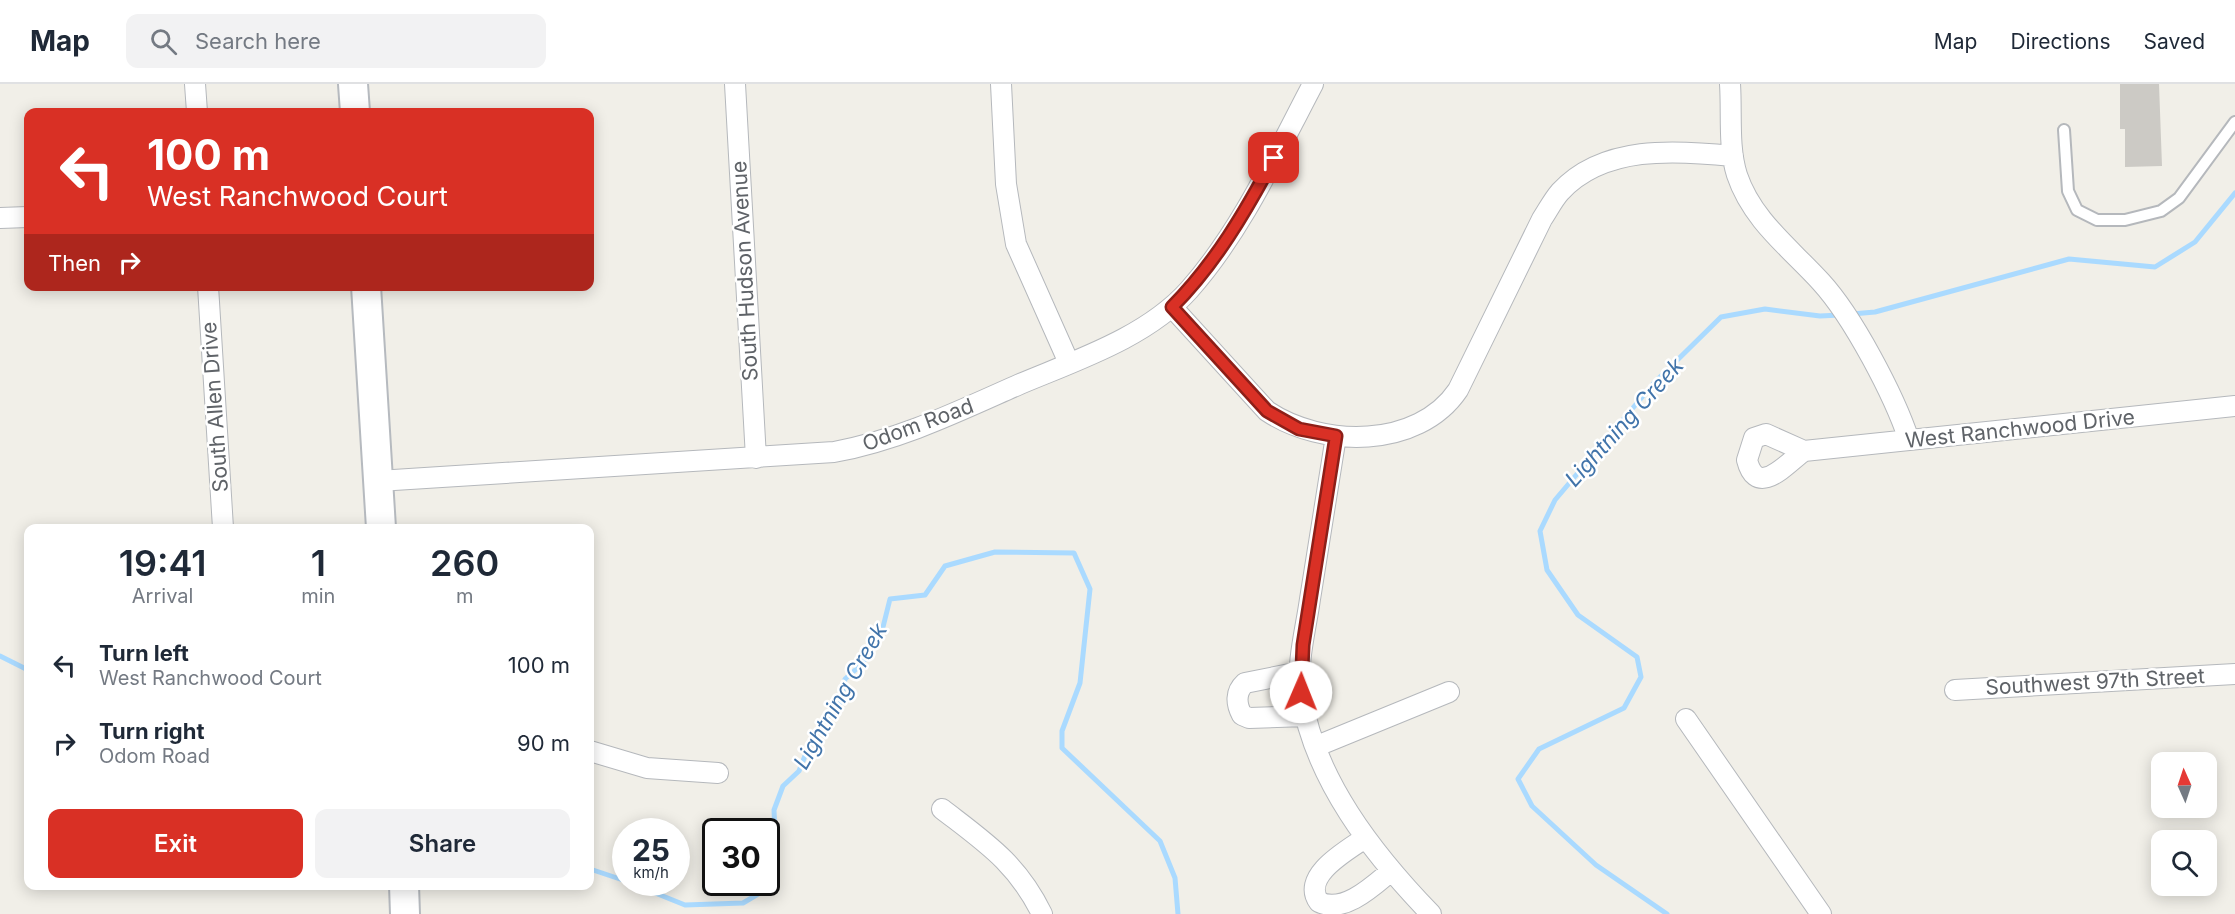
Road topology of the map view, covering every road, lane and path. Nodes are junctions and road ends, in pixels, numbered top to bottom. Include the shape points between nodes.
1 (195, 84) edge
2 (353, 84) edge
3 (735, 84) edge
4 (1001, 84) edge
5 (1313, 84) edge
6 (1730, 84) edge
7 (197, 108) edge
8 (355, 108) edge
9 (2235, 122) edge
10 (2064, 130) dead end
11 (1733, 156) junction
12 (24, 217) edge
13 (0, 218) edge
14 (208, 291) edge
15 (366, 291) edge
16 (1172, 307) junction
17 (1070, 363) junction
18 (2235, 406) edge
19 (1336, 436) junction
20 (1910, 440) junction
21 (1804, 451) dead end
22 (756, 458) junction
23 (378, 481) junction
24 (223, 524) edge
25 (381, 524) edge
26 (1300, 672) junction
27 (2235, 674) edge
28 (1955, 690) dead end
29 (1449, 692) dead end
30 (1306, 716) junction
31 (1686, 719) dead end
32 (1317, 746) junction
33 (594, 752) edge
34 (718, 773) dead end
35 (942, 809) dead end
36 (1365, 838) junction
37 (1391, 871) junction
38 (404, 890) edge
39 (405, 914) edge
40 (1042, 914) edge
41 (1431, 914) edge
42 (1821, 914) edge

1 - 7 street
2 - 8 main road
3 - 22 street, South Hudson Avenue
4 - 17 street via 1006,184 1014,237 1023,265
5 - 16 street, Odom Road via 1253,196 1217,253
6 - 11 street
9 - 10 lane via 2179,198 2162,211 2125,220 2097,220 2077,210 2068,191
11 - 19 street via 1645,154 1613,160 1581,174 1559,193 1542,219 1468,373 1449,404 1438,414 1410,427 1377,435
11 - 20 street via 1742,186 1762,221 1820,281 1856,331 1902,417
12 - 13 street
14 - 24 street, South Allen Drive
15 - 23 main road
16 - 17 street, Odom Road via 1130,334
16 - 19 street via 1267,411 1299,429
17 - 22 street, Odom Road via 887,440 834,452
18 - 20 street, West Ranchwood Drive
19 - 26 street
20 - 21 street, West Ranchwood Drive
22 - 23 street, Odom Road
23 - 25 main road
26 - 30 street
26 - 30 street via 1245,683 1237,700 1242,715 1249,718
27 - 28 street, Southwest 97th Street
29 - 32 street
30 - 32 street
31 - 42 street
32 - 36 street via 1329,776
33 - 34 street via 647,768
35 - 40 street via 998,852 1018,873
36 - 37 street
36 - 37 street via 1317,877 1314,890 1319,902 1332,907 1349,904
37 - 41 street
38 - 39 main road

